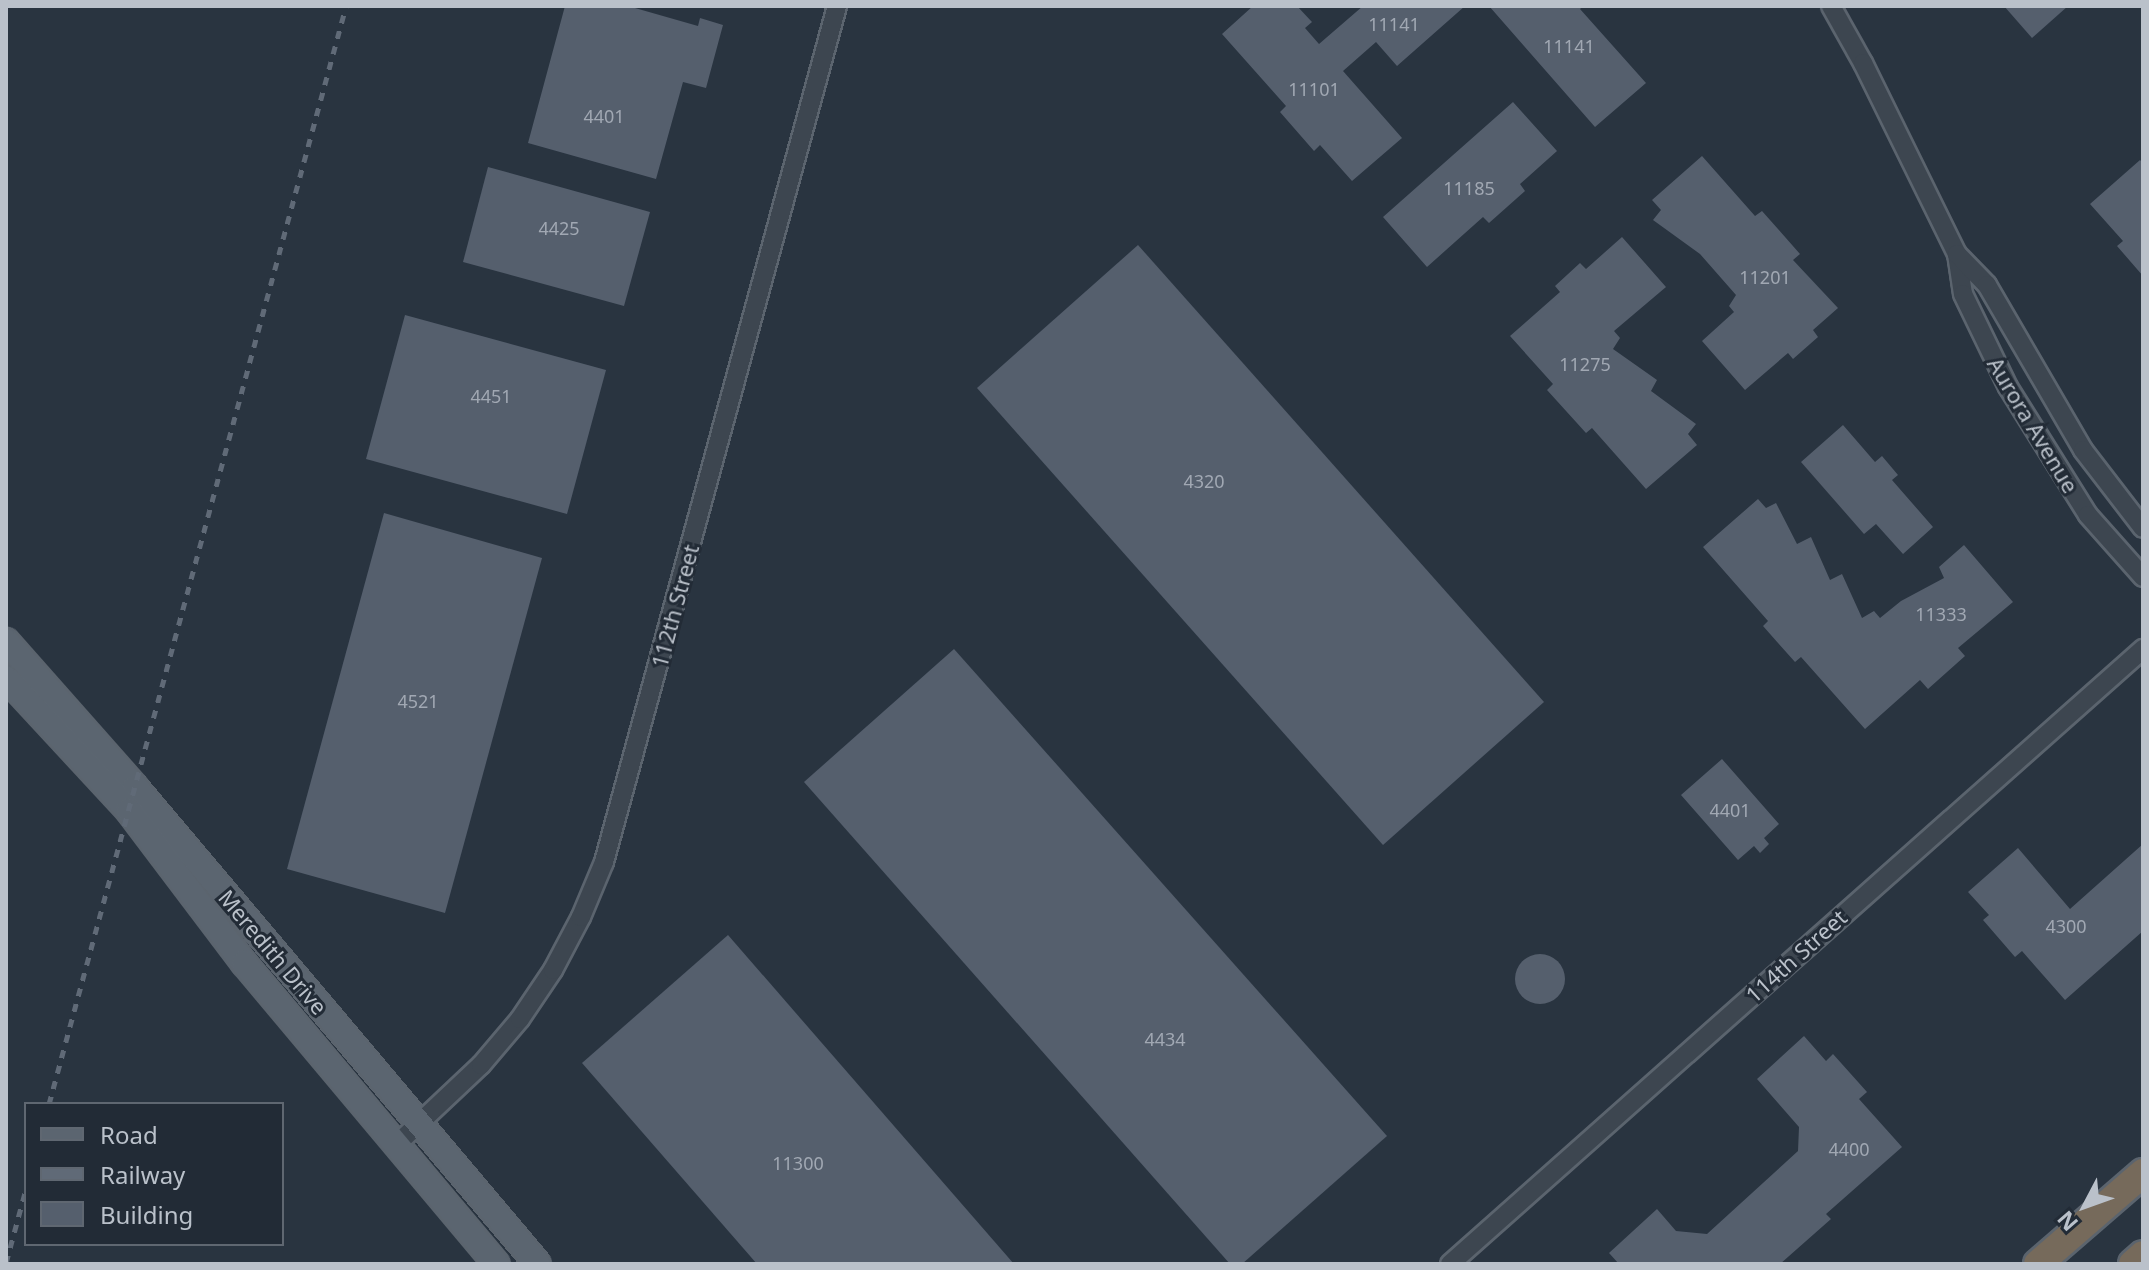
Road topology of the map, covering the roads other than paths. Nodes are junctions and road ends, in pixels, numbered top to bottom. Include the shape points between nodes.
1 (837, 6) edge
2 (1831, 6) edge
3 (1957, 254) junction
4 (2143, 528) edge
5 (2143, 577) edge
6 (6, 641) edge
7 (2143, 649) edge
8 (6, 678) edge
9 (418, 1126) junction
10 (395, 1146) junction
11 (2143, 1173) edge
12 (2101, 1209) junction
13 (2143, 1256) edge
14 (497, 1264) edge
15 (538, 1264) edge
16 (1450, 1264) edge
17 (2020, 1264) edge
18 (2038, 1264) edge
19 (2135, 1264) edge

1 - 9 street, 112th Street via 604,862 553,970 520,1019
2 - 3 street, Aurora Avenue
3 - 4 street, Aurora Avenue via 1987,285 2083,450
3 - 5 street, Aurora Avenue via 1963,294 2028,423 2088,515
6 - 9 main road, Meredith Drive
7 - 16 street, 114th Street
8 - 10 main road, Meredith Drive via 129,811 244,963
9 - 10 street, 112th Street
9 - 15 main road, Meredith Drive
10 - 14 main road, Meredith Drive
11 - 12 highway
12 - 17 highway
12 - 18 highway
13 - 19 highway

